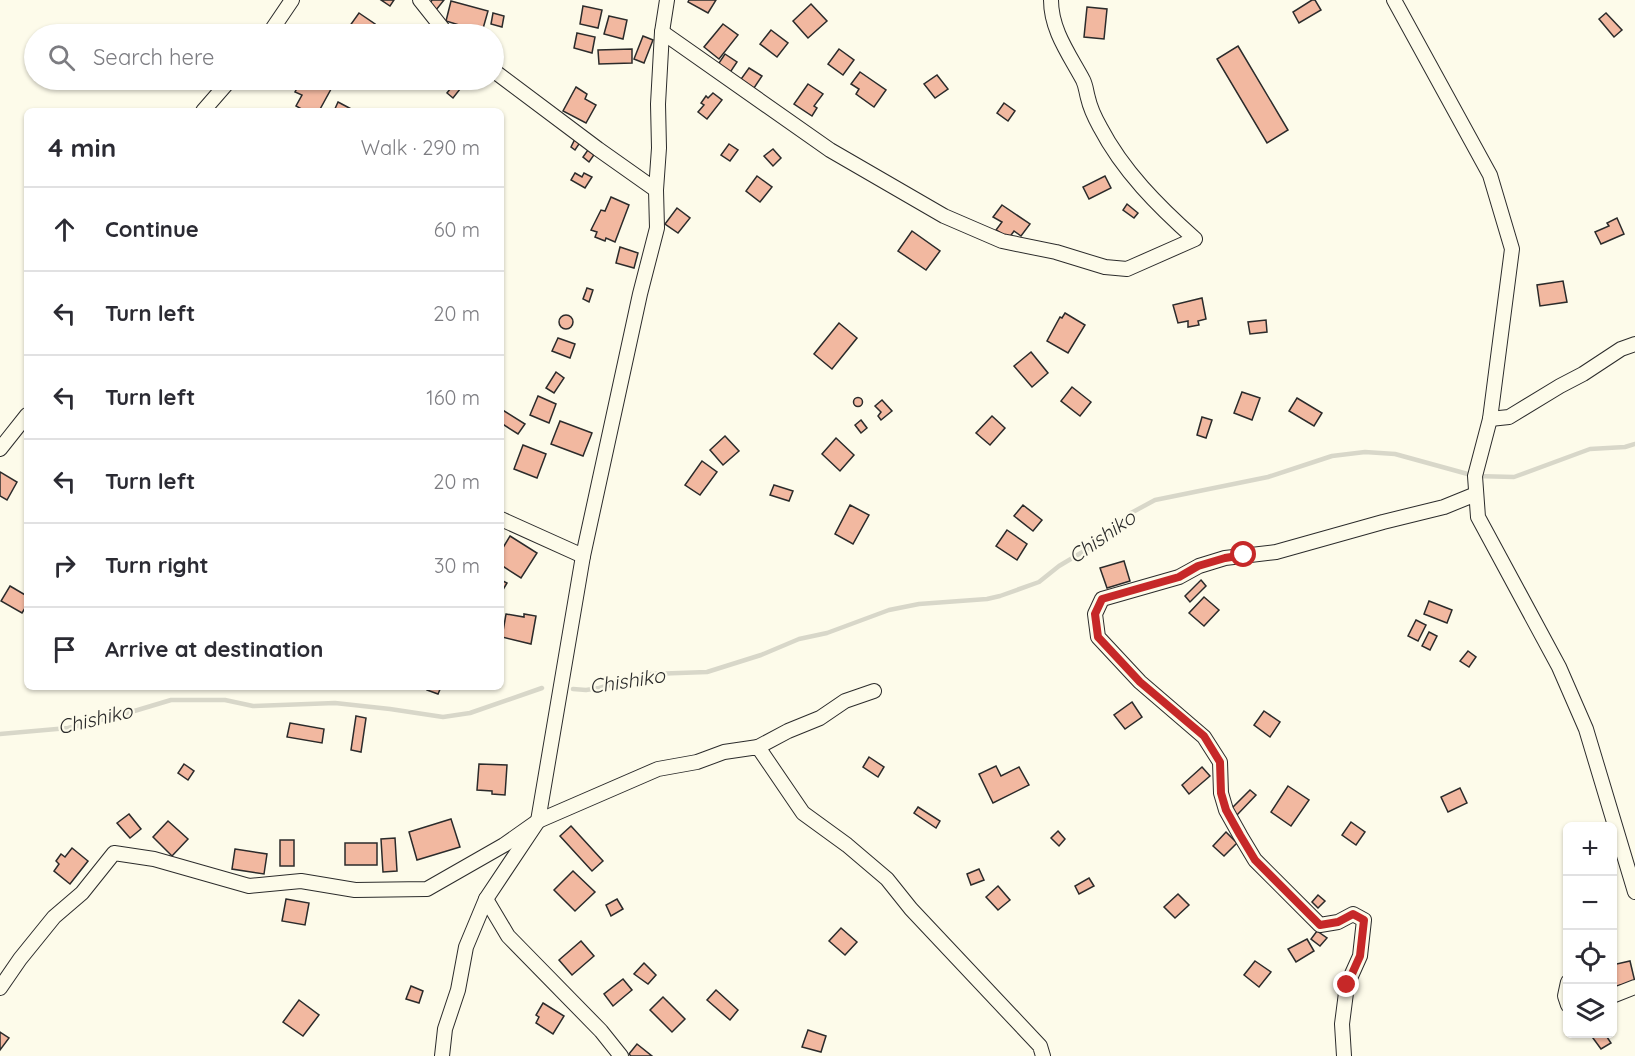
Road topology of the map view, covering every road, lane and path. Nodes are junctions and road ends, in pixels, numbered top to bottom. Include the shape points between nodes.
1 (292, 0) edge
2 (420, 0) edge
3 (667, 0) edge
4 (1051, 0) edge
5 (1394, 0) edge
6 (276, 24) edge
7 (439, 24) edge
8 (662, 32) junction
9 (504, 78) edge
10 (221, 90) edge
11 (206, 108) edge
12 (656, 190) junction
13 (1635, 344) edge
14 (24, 419) edge
15 (1490, 419) junction
16 (0, 449) edge
17 (1476, 494) junction
18 (504, 520) edge
19 (583, 556) junction
20 (874, 691) dead end
21 (758, 747) junction
22 (538, 821) junction
23 (1612, 822) edge
24 (1617, 838) edge
25 (1635, 892) edge
26 (486, 899) junction
27 (0, 987) edge
28 (1635, 987) edge
29 (1617, 994) edge
30 (442, 1056) edge
31 (621, 1056) edge
32 (1043, 1056) edge
33 (1344, 1056) edge

1 - 6 street
2 - 7 street
3 - 8 street
4 - 8 street via 1051,15 1059,37 1120,162 1195,239 1127,269 1002,241 944,216 830,150
5 - 15 street via 1490,175 1512,249
8 - 12 street
9 - 12 street
10 - 11 street
12 - 19 street via 657,228
13 - 15 street via 1509,417
14 - 16 street
15 - 17 street via 1475,476
17 - 23 street via 1478,517 1559,667 1586,729
17 - 33 street via 1444,507 1276,552 1225,558 1198,566 1179,577 1102,599 1095,614 1098,637 1140,682 1204,736 1220,762 1226,810 1255,860 1320,925 1353,914 1364,920 1360,956 1347,985 1342,1024
18 - 19 street
19 - 22 street
20 - 21 street via 845,701 820,718
21 - 22 street via 658,769
21 - 32 street via 803,813 887,879 1040,1046
22 - 26 street
22 - 27 street via 428,889 355,890 301,881 249,886 154,859 114,853 81,893 54,917
24 - 25 street
26 - 30 street via 466,947
26 - 31 street via 508,936
28 - 29 street

